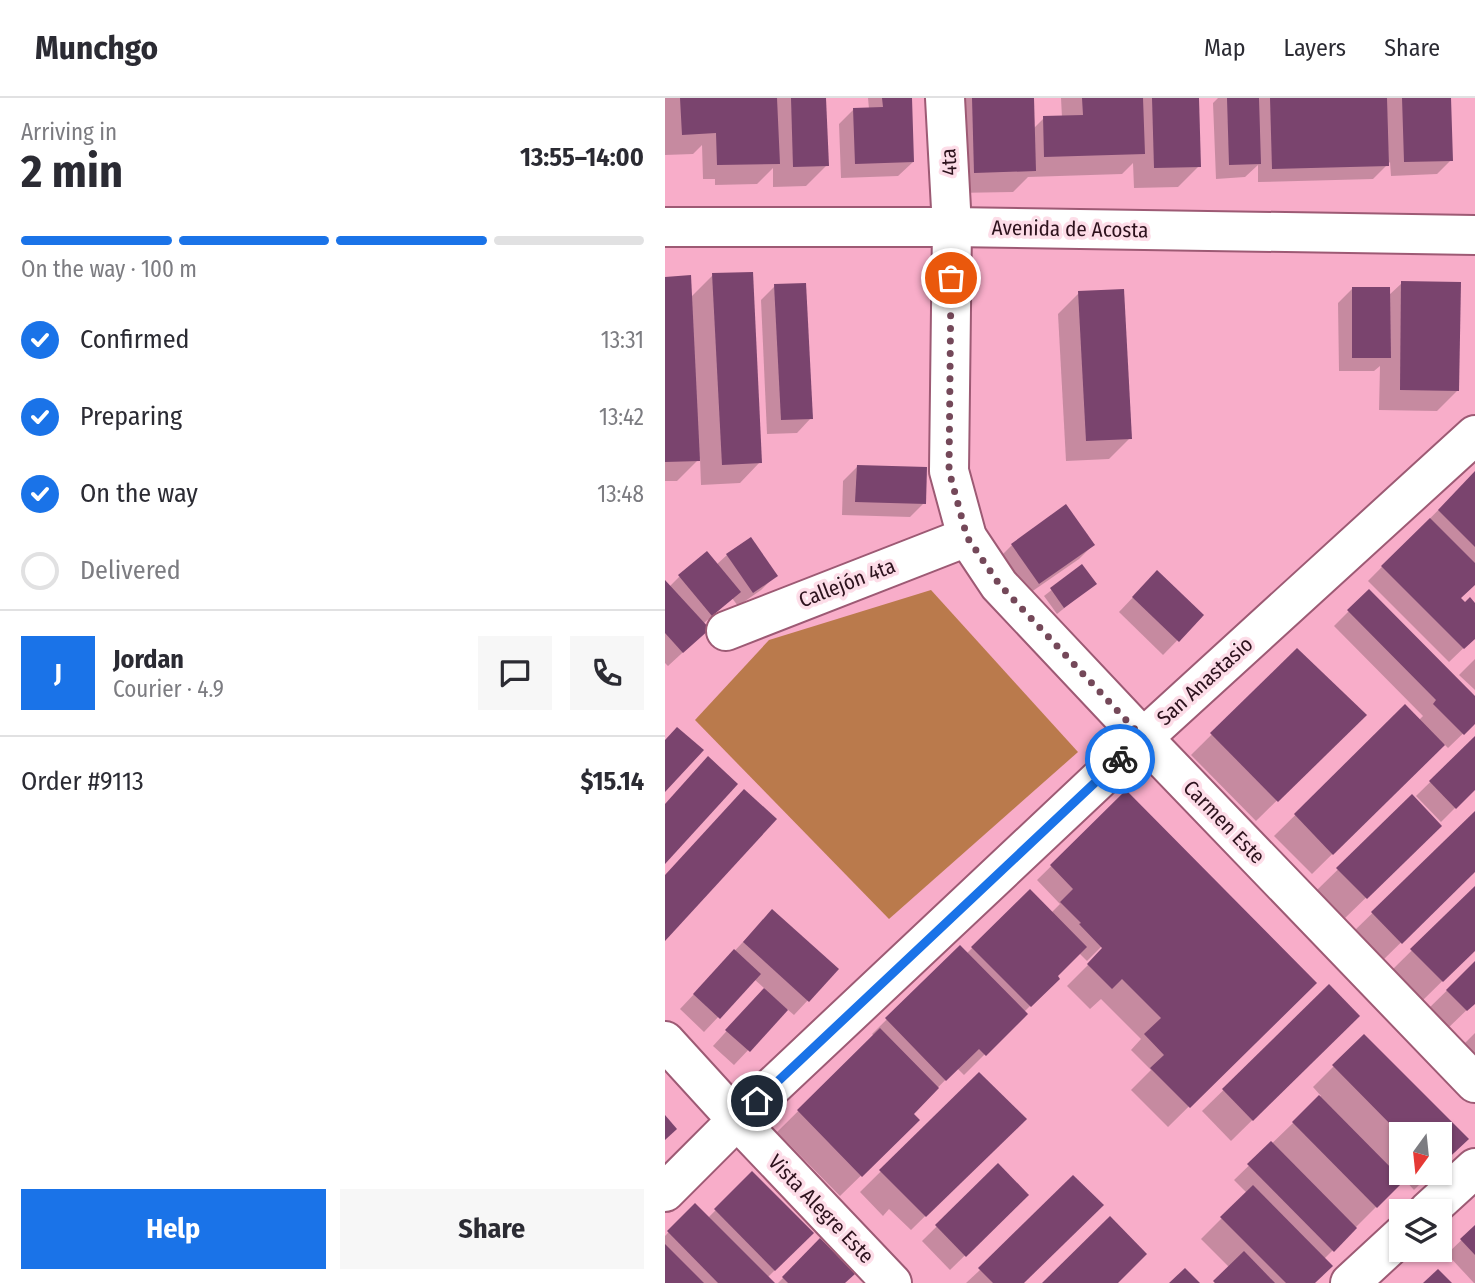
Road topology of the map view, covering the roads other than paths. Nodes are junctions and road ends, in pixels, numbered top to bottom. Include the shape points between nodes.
1 (945, 98) edge
2 (665, 227) edge
3 (952, 227) junction
4 (1475, 235) edge
5 (1475, 435) edge
6 (967, 537) junction
7 (726, 631) dead end
8 (1143, 738) junction
9 (665, 1041) edge
10 (1475, 1083) edge
11 (737, 1120) junction
12 (1475, 1168) edge
13 (665, 1192) edge
14 (1441, 1199) edge
15 (1389, 1248) edge
16 (892, 1283) edge
17 (1350, 1283) edge

1 - 3 street, 4ta
2 - 3 street, Avenida de Acosta
3 - 4 street, Avenida de Acosta
3 - 6 street, Carmen Este via 949,471
5 - 8 street, San Anastasio
6 - 7 street, Callejón 4ta
6 - 8 street, Carmen Este via 999,584
8 - 10 street, Carmen Este
8 - 11 street, San Anastasio
9 - 11 street, Vista Alegre Este
11 - 13 street, San Anastasio
11 - 16 street, Vista Alegre Este
12 - 14 street
15 - 17 street

